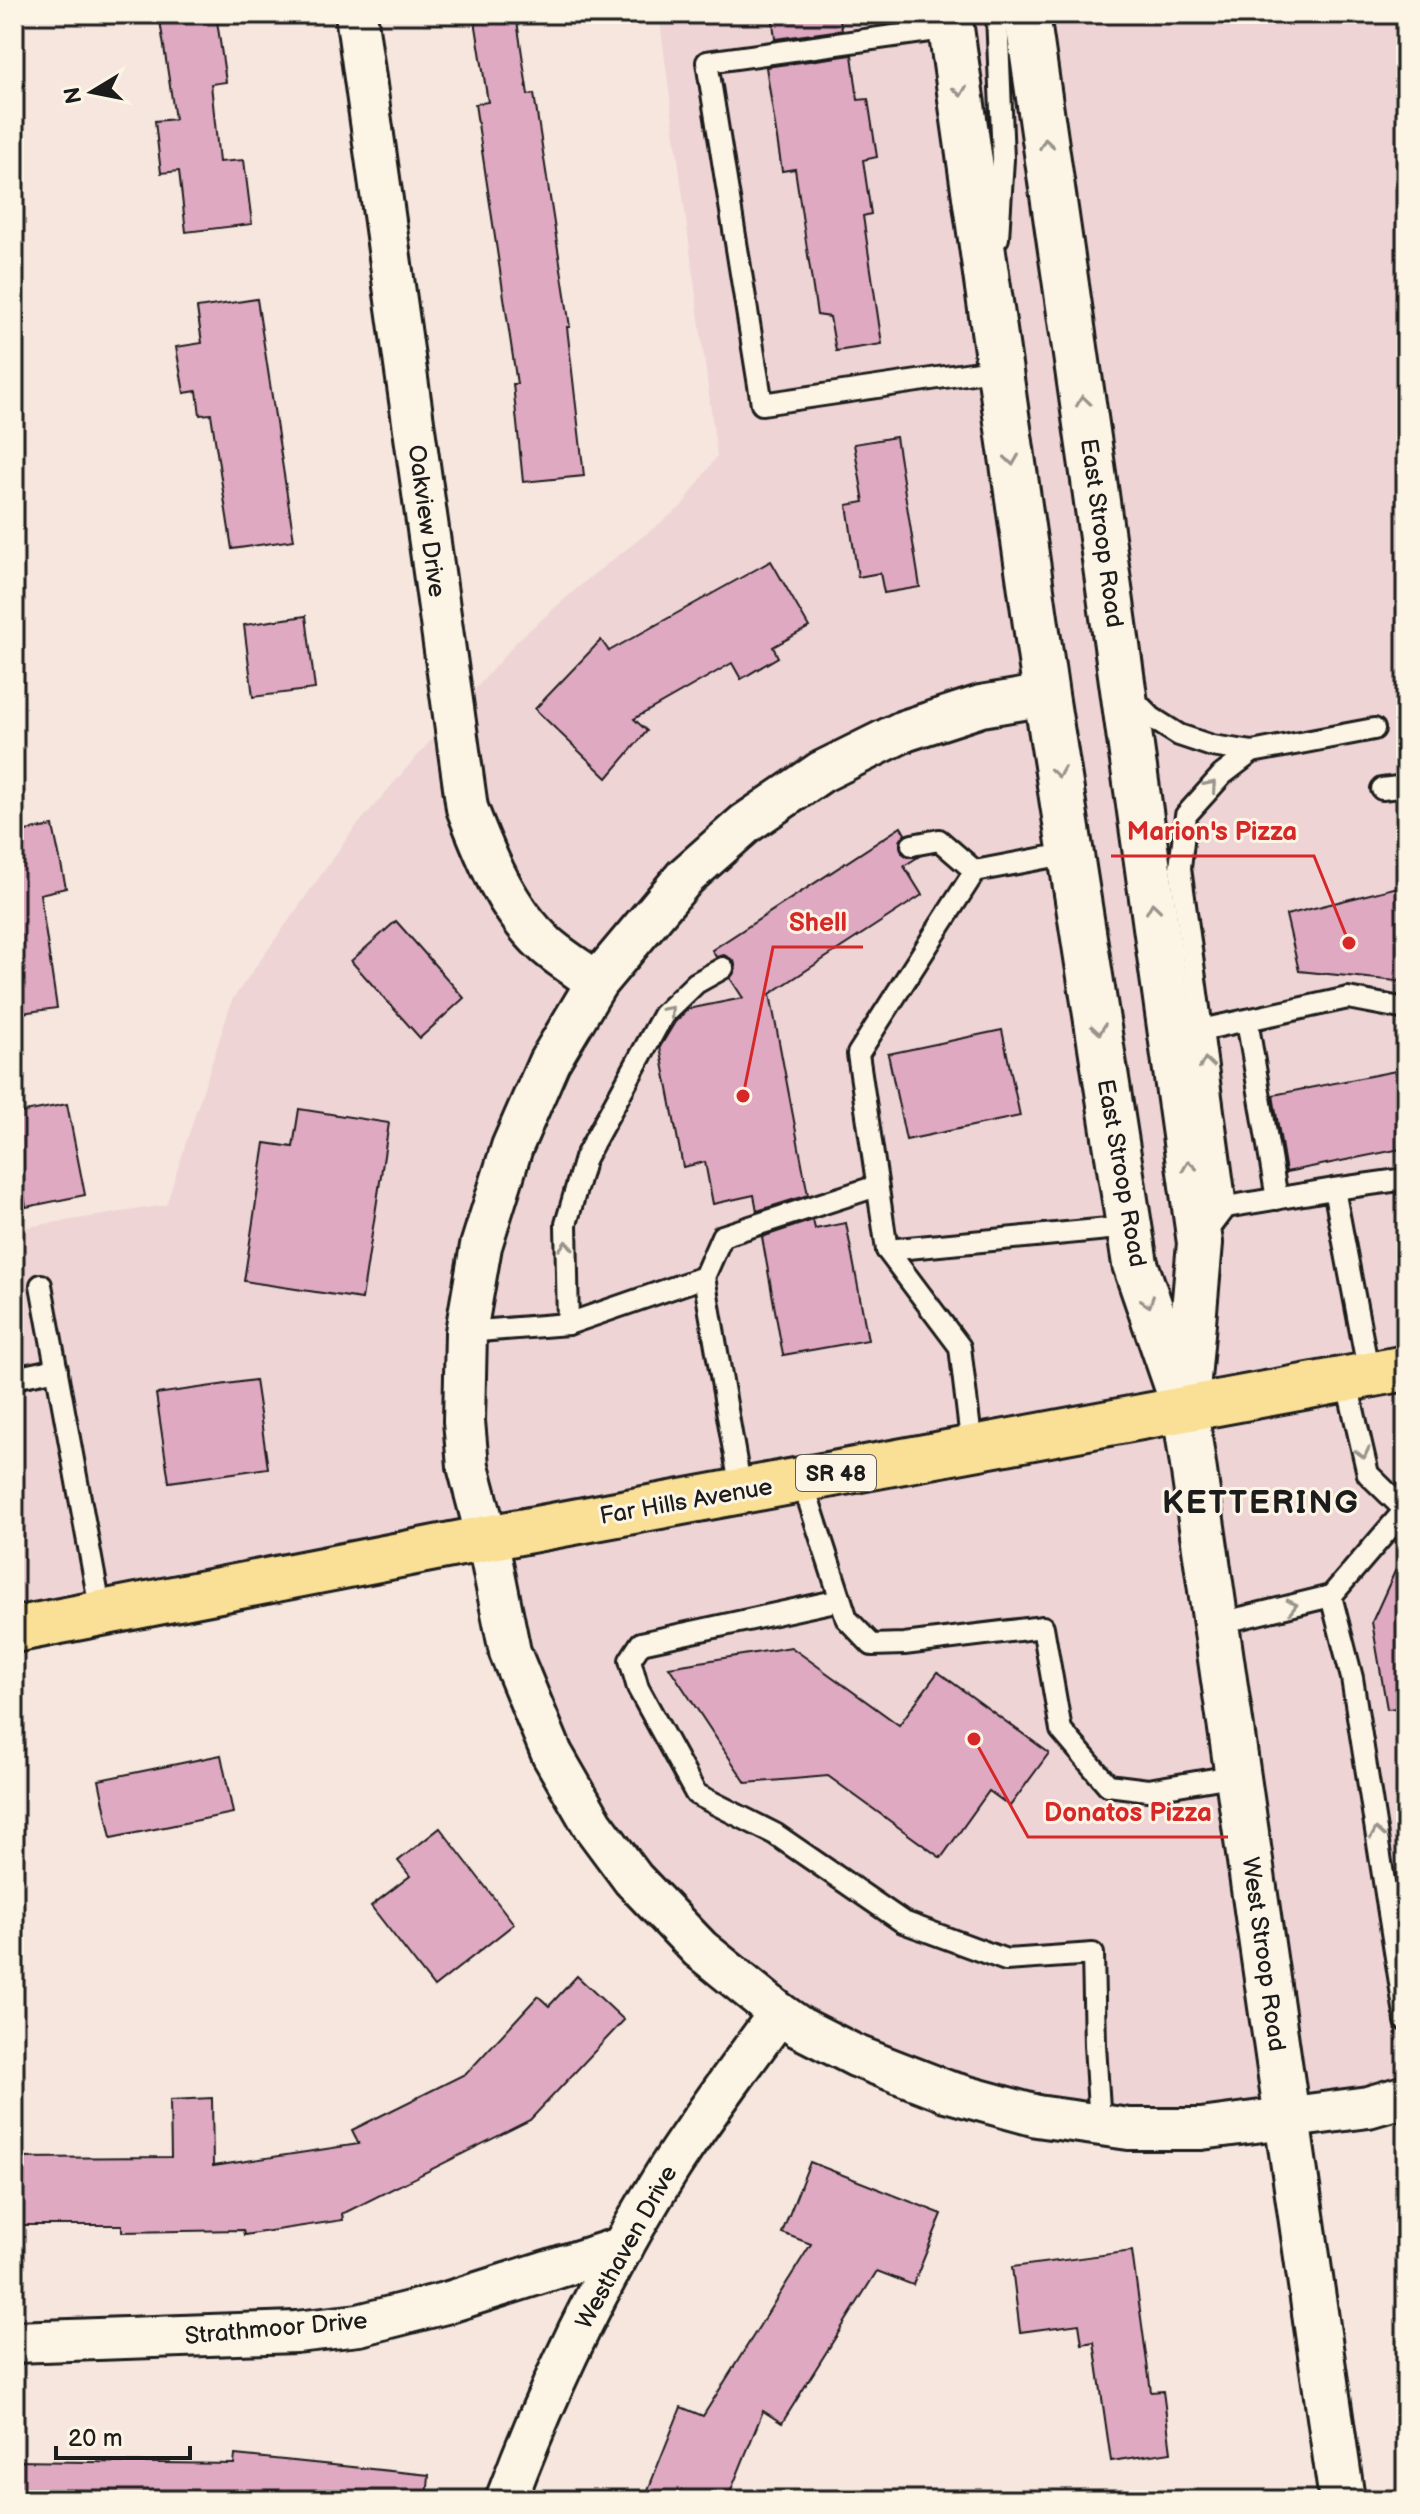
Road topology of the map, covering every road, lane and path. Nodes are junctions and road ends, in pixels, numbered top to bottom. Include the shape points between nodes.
1 (356, 14) edge
2 (997, 14) edge
3 (1027, 14) edge
4 (950, 21) edge
5 (993, 317) junction
6 (999, 369) junction
7 (1123, 690) junction
8 (1046, 695) junction
9 (1374, 729) dead end
10 (1252, 752) junction
11 (1406, 786) edge
12 (1382, 789) dead end
13 (912, 845) dead end
14 (1071, 853) junction
15 (975, 871) junction
16 (723, 968) dead end
17 (597, 982) junction
18 (1406, 1009) edge
19 (1247, 1020) junction
20 (1201, 1030) junction
21 (1406, 1179) edge
22 (877, 1186) junction
23 (1334, 1189) junction
24 (1277, 1199) junction
25 (1226, 1207) junction
26 (1129, 1227) junction
27 (1200, 1243) junction
28 (887, 1250) junction
29 (704, 1277) junction
30 (41, 1285) dead end
31 (568, 1324) junction
32 (466, 1332) junction
33 (57, 1369) junction
34 (1374, 1374) edge
35 (14, 1378) edge
36 (1185, 1409) junction
37 (972, 1448) junction
38 (802, 1480) junction
39 (741, 1491) junction
40 (1405, 1511) edge
41 (487, 1538) junction
42 (1331, 1596) junction
43 (840, 1600) junction
44 (101, 1613) junction
45 (1216, 1624) junction
46 (14, 1630) edge
47 (1238, 1775) junction
48 (779, 2013) junction
49 (1406, 2021) edge
50 (1406, 2096) edge
51 (1288, 2116) junction
52 (1100, 2125) junction
53 (623, 2247) junction
54 (14, 2342) edge
55 (506, 2500) edge
56 (1342, 2500) edge

1 - 17 street, Oakview Drive via 467,808 490,867 520,915 546,945
2 - 5 lane via 1003,159
7 -> 3 main road, East Stroop Road
4 -> 5 main road, East Stroop Road
4 - 6 lane via 707,62 762,404
5 - 6 main road, East Stroop Road
6 -> 8 main road, East Stroop Road
7 - 10 lane via 1179,735
27 -> 7 main road, East Stroop Road
8 -> 14 main road, East Stroop Road
8 - 17 street via 981,706 904,731 821,772 745,824 685,877
9 - 10 lane
20 -> 10 lane via 1180,868 1186,815 1222,775
11 - 12 lane
13 - 15 lane via 939,840
14 - 15 lane
14 -> 26 main road, East Stroop Road
15 - 22 lane via 858,1054
31 -> 16 lane via 566,1224 585,1158 663,1015 696,983
17 - 32 street via 549,1062 512,1147 481,1246
18 - 19 lane via 1348,998
19 - 20 lane
19 - 24 lane
25 -> 20 lane
21 - 23 lane
22 - 28 lane
22 - 29 lane via 722,1236
23 - 24 lane
23 - 34 lane
24 - 25 lane
25 - 27 lane
26 - 28 lane
26 -> 36 main road, East Stroop Road via 1135,1264
27 - 36 main road, East Stroop Road
28 - 37 lane via 960,1347
29 - 31 lane
29 - 39 lane
30 - 33 lane
31 - 32 lane
32 - 41 street via 468,1466
33 - 35 lane
33 - 44 lane
34 - 36 main road, Far Hills Avenue / SR 48
34 -> 40 lane via 1368,1474
36 - 37 main road, Far Hills Avenue / SR 48
36 - 45 main road, West Stroop Road
37 - 38 main road, Far Hills Avenue / SR 48
38 - 39 main road, Far Hills Avenue / SR 48
38 - 43 lane
39 - 41 main road, Far Hills Avenue / SR 48
40 - 42 lane
41 - 44 main road, Far Hills Avenue / SR 48
41 - 48 street via 510,1652 552,1754 593,1825 633,1879 700,1949
45 -> 42 lane
49 -> 42 lane via 1352,1678
43 - 47 lane via 847,1619 872,1645 1043,1627 1061,1730 1108,1785 1148,1790
43 - 52 lane via 641,1643 630,1660 638,1688 696,1794 775,1834 903,1922 1006,1960 1093,1954
44 - 46 main road, Far Hills Avenue / SR 48
45 - 47 main road, West Stroop Road
47 - 51 main road, West Stroop Road
48 - 52 street via 856,2056 946,2091 1037,2116
48 - 53 street, Westhaven Drive via 672,2165
50 - 51 street via 1368,2107
51 - 52 street via 1201,2129
51 - 56 main road, West Stroop Road
53 - 54 street, Strathmoor Drive via 359,2325
53 - 55 street, Westhaven Drive via 577,2334

